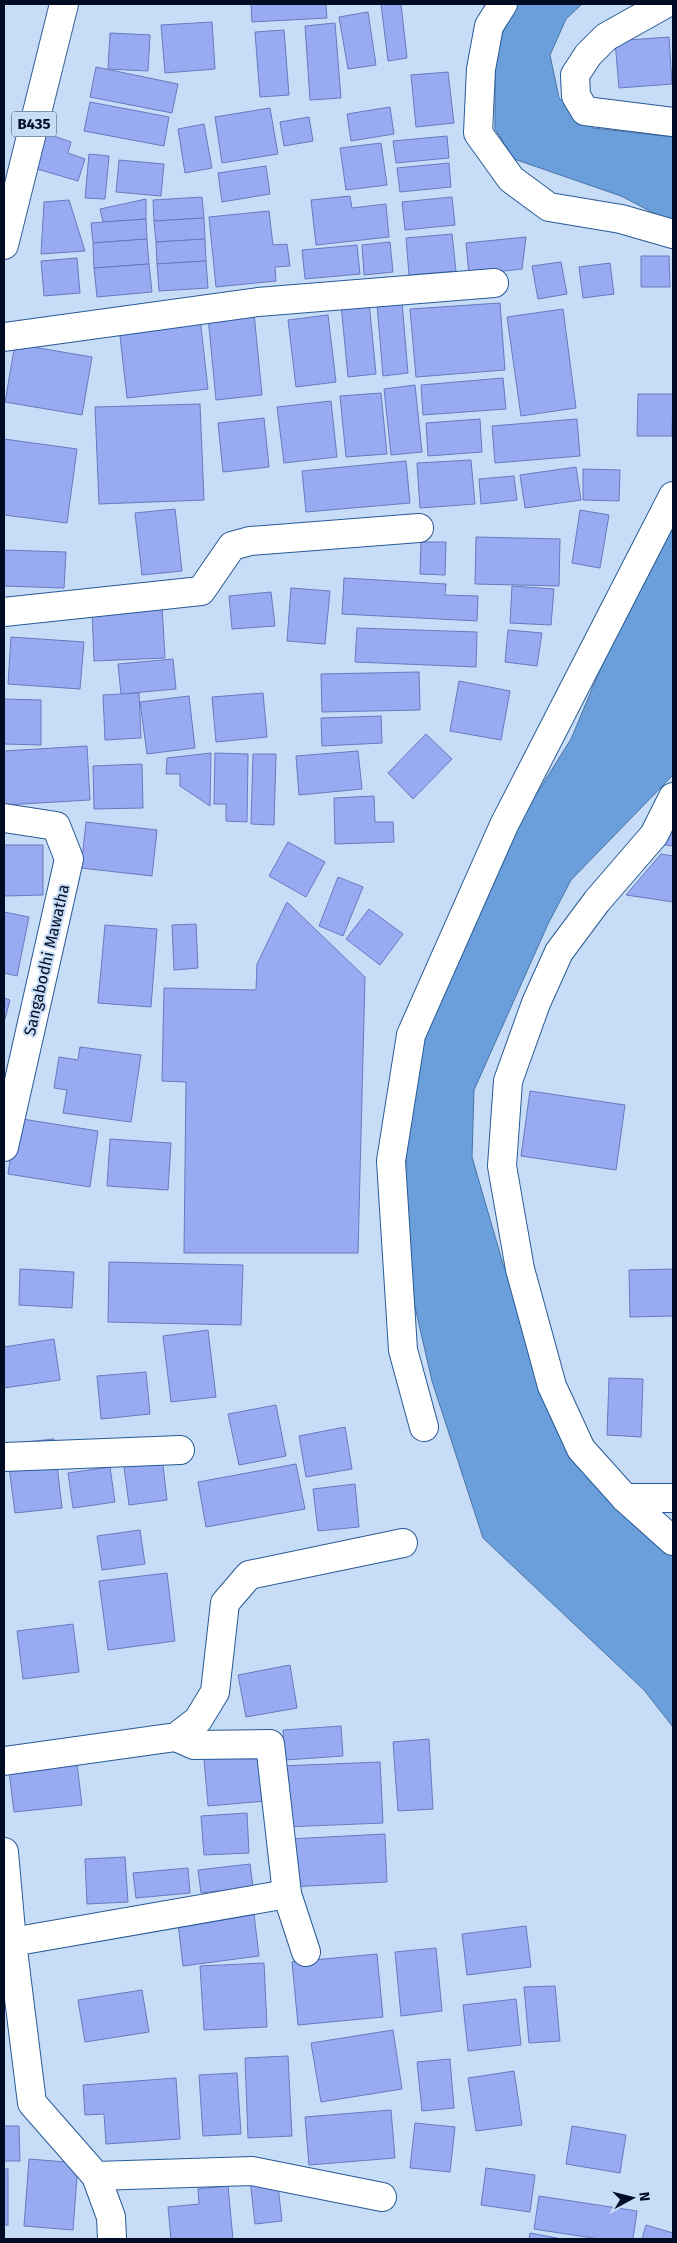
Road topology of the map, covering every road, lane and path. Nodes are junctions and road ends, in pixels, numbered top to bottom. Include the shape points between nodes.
1 (64, 4) edge
2 (504, 4) edge
3 (665, 4) edge
4 (673, 122) edge
5 (673, 234) edge
6 (4, 245) edge
7 (494, 283) dead end
8 (4, 337) edge
9 (673, 496) edge
10 (419, 528) dead end
11 (4, 612) edge
12 (673, 797) edge
13 (4, 818) edge
14 (4, 1147) edge
15 (424, 1427) dead end
16 (180, 1450) dead end
17 (4, 1457) edge
18 (625, 1498) junction
19 (673, 1498) edge
20 (673, 1541) edge
21 (403, 1544) dead end
22 (176, 1737) junction
23 (4, 1761) edge
24 (4, 1852) edge
25 (287, 1894) junction
26 (12, 1942) junction
27 (306, 1952) dead end
28 (96, 2176) junction
29 (382, 2197) dead end
30 (112, 2239) edge

1 - 6 street, B435
2 - 5 street via 489,26 481,69 478,133 511,179 549,207 622,219
3 - 4 street via 606,37 588,54 575,75 575,82 576,96 585,111
7 - 8 street via 258,302
9 - 15 street via 504,825 411,1035 391,1161 403,1350
10 - 11 street via 250,541 232,546 201,591
12 - 18 street via 654,835 597,900 559,952 536,1003 508,1081 502,1166 520,1269 552,1386 581,1449
13 - 14 street, Sangabodhi Mawatha via 56,826 69,860
16 - 17 street
18 - 19 street
18 - 20 street
21 - 22 street via 249,1575 225,1603 215,1692 198,1720
22 - 23 street
22 - 25 street via 194,1745 270,1744
24 - 26 street
25 - 26 street
25 - 27 street
26 - 28 street via 32,2103
28 - 29 street via 252,2170
28 - 30 street via 111,2216

